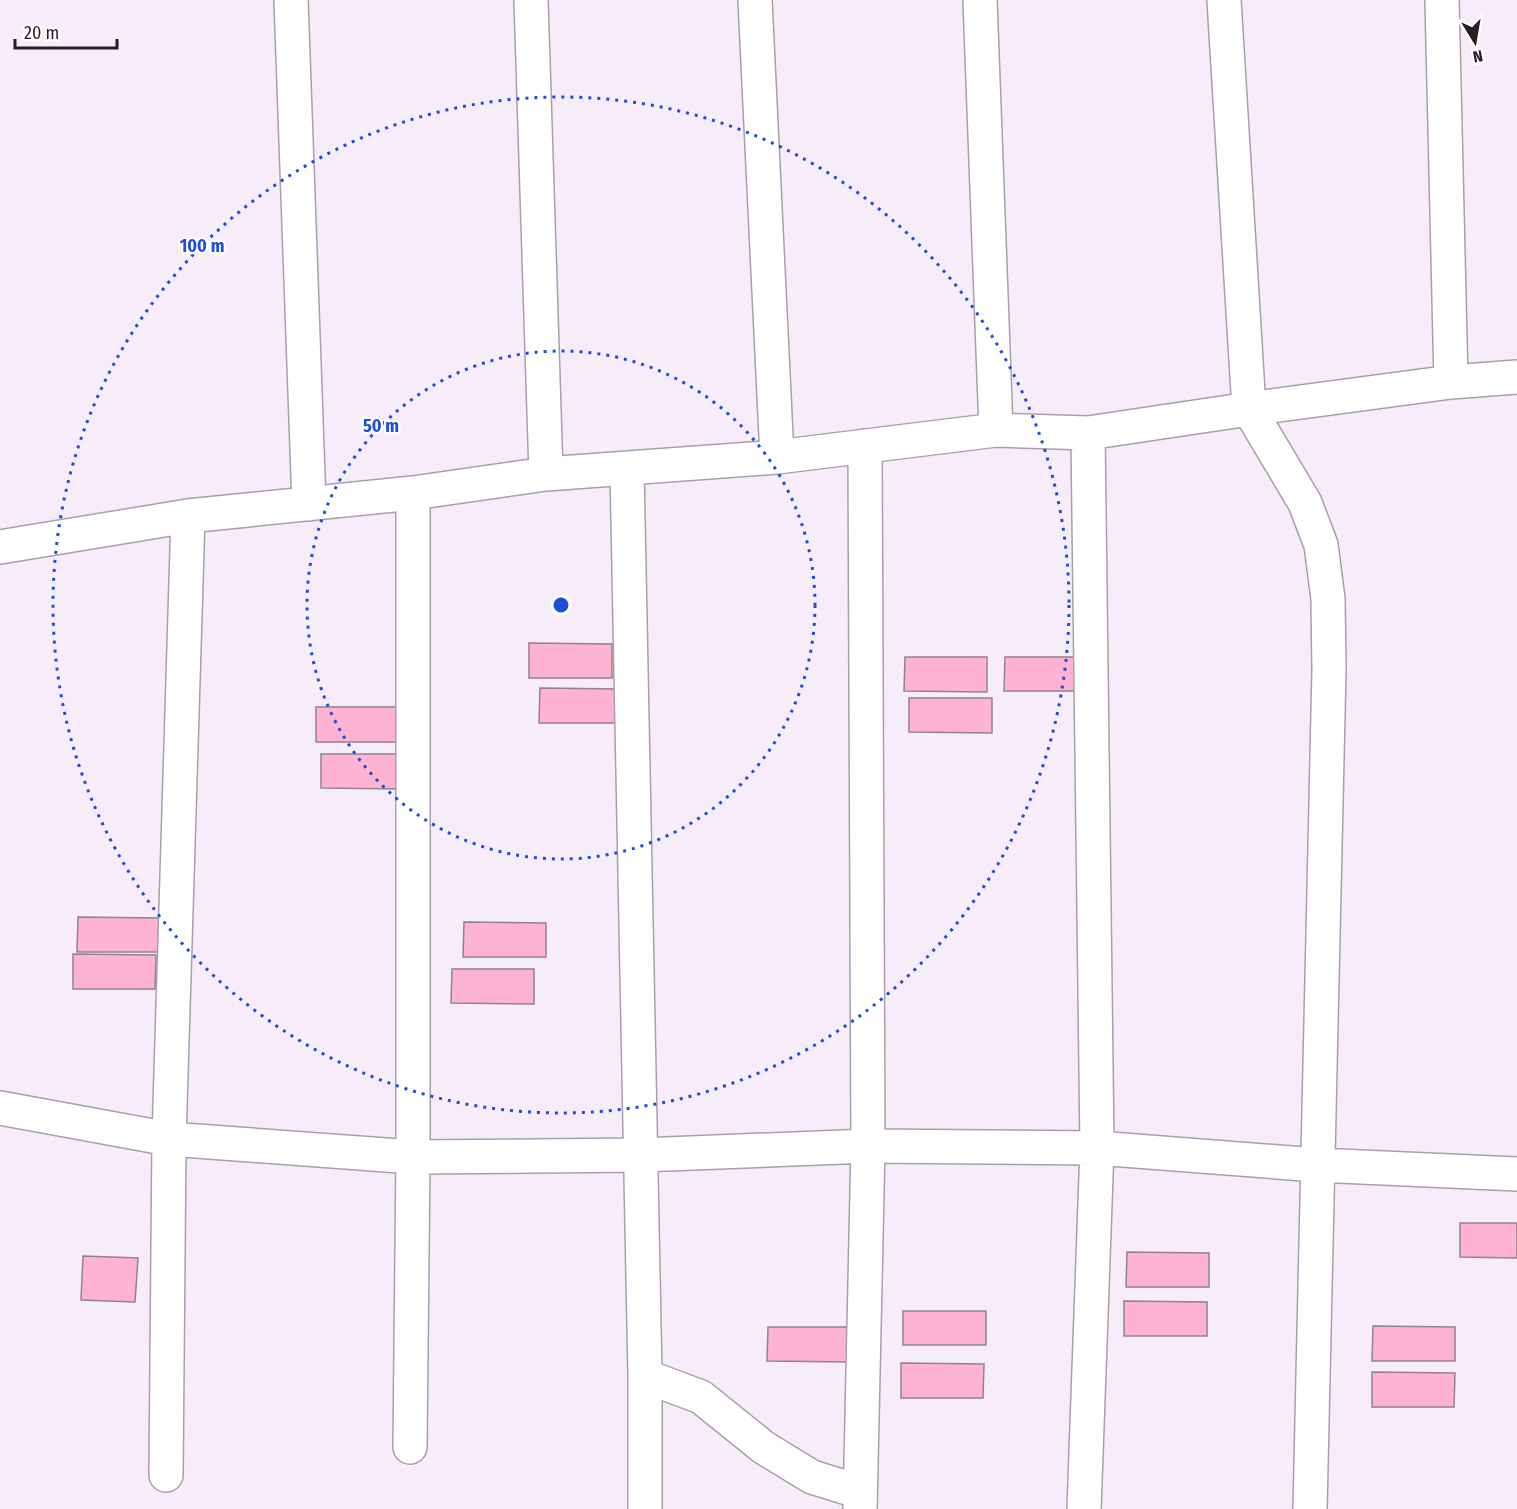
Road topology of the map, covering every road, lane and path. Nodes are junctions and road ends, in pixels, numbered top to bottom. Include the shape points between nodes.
1 (291, 0) edge
2 (531, 0) edge
3 (755, 0) edge
4 (980, 0) edge
5 (1224, 0) edge
6 (1442, 0) edge
7 (1517, 377) edge
8 (1451, 382) junction
9 (1249, 409) junction
10 (996, 430) junction
11 (1088, 433) junction
12 (865, 446) junction
13 (777, 457) junction
14 (627, 469) junction
15 (546, 474) junction
16 (413, 493) junction
17 (309, 504) junction
18 (188, 516) junction
19 (0, 547) edge
20 (0, 1108) edge
21 (169, 1139) junction
22 (868, 1146) junction
23 (1098, 1148) junction
24 (641, 1155) junction
25 (413, 1157) junction
26 (1317, 1166) junction
27 (1517, 1174) edge
28 (645, 1376) junction
29 (410, 1447) dead end
30 (166, 1474) dead end
31 (860, 1501) edge
32 (645, 1509) edge
33 (1084, 1509) edge
34 (1310, 1509) edge

1 - 17 street
2 - 15 street
3 - 13 street
4 - 10 street
5 - 9 street
6 - 8 street
7 - 8 street
8 - 9 street
9 - 11 street
9 - 26 street via 1305,503 1321,545 1328,599
10 - 11 street
10 - 12 street
11 - 23 street
12 - 13 street
12 - 22 street
13 - 14 street
14 - 15 street
14 - 24 street
15 - 16 street
16 - 17 street
16 - 25 street
17 - 18 street
18 - 19 street
18 - 21 street
20 - 21 street
21 - 25 street
21 - 30 street
22 - 23 street
22 - 24 street
22 - 31 street
23 - 26 street
23 - 33 street
24 - 25 street
24 - 28 street
25 - 29 street
26 - 27 street
26 - 34 street
28 - 31 street via 701,1397 763,1447
28 - 32 street

